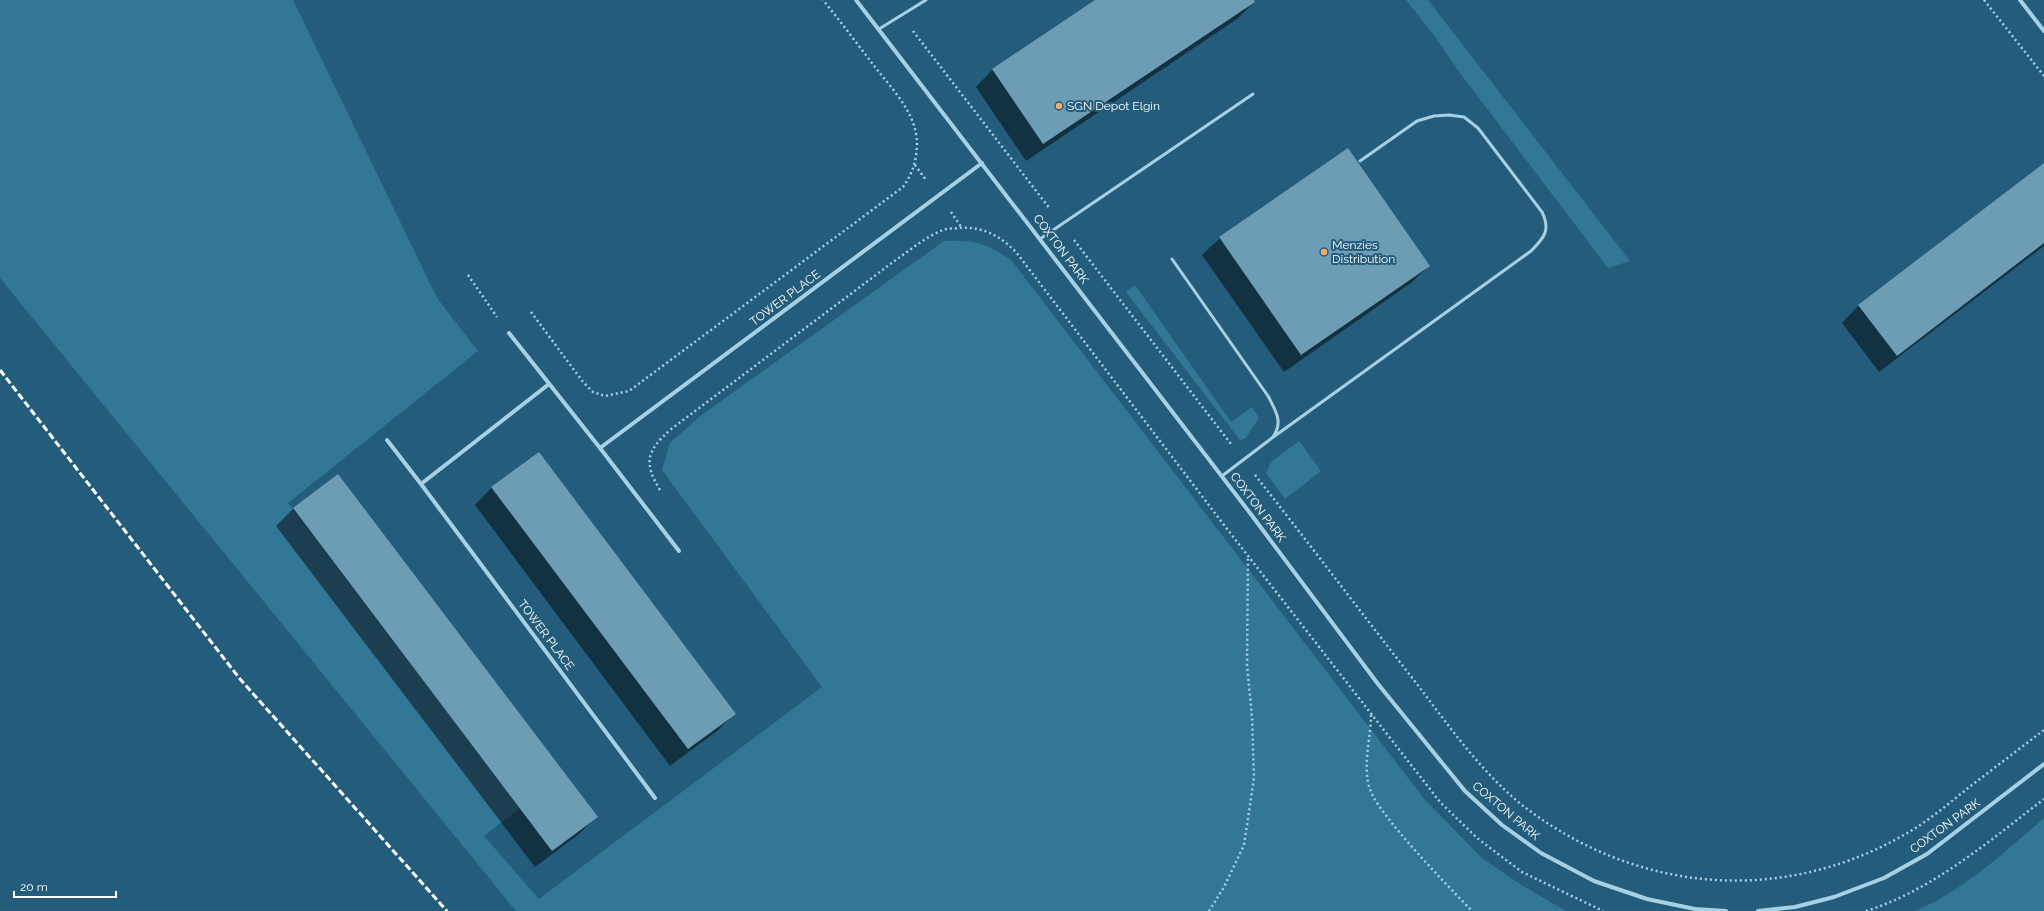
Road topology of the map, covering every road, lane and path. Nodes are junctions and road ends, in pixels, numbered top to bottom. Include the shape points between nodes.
1 (823, 0) edge
2 (856, 0) edge
3 (926, 0) edge
4 (1984, 0) edge
5 (2020, 0) edge
6 (879, 29) junction
7 (2044, 31) edge
8 (2044, 76) edge
9 (1254, 94) dead end
10 (1360, 161) dead end
11 (982, 163) junction
12 (1040, 239) junction
13 (1172, 259) dead end
14 (468, 275) dead end
15 (531, 312) dead end
16 (509, 333) joint
17 (549, 384) junction
18 (1272, 438) junction
19 (388, 440) dead end
20 (600, 448) junction
21 (1222, 476) junction
22 (1261, 482) dead end
23 (421, 484) junction
24 (664, 496) dead end
25 (679, 551) dead end
26 (1248, 555) junction
27 (1371, 716) junction
28 (2044, 730) edge
29 (2044, 764) edge
30 (655, 798) dead end
31 (2044, 799) edge
32 (1209, 911) edge
33 (1472, 911) edge
34 (1603, 911) edge
35 (1726, 911) edge
36 (1758, 911) edge
37 (1866, 911) edge

1 - 15 path via 897,96 914,128 917,146 914,164 903,187 629,391 605,396 593,392
2 - 6 street, COXTON PARK
3 - 6 lane
4 - 8 path
5 - 7 street
6 - 11 street, COXTON PARK
9 - 12 lane
10 - 18 lane via 1417,121 1434,116 1464,117 1478,128 1542,212 1546,230 1542,241 1531,251
11 - 12 street, COXTON PARK
11 - 20 street, TOWER PLACE
12 - 21 street, COXTON PARK
13 - 18 lane via 1268,396 1279,418 1277,432
14 - 16 path
16 - 17 street
17 - 20 street
17 - 23 street
18 - 21 lane
19 - 23 street, TOWER PLACE
20 - 25 street
21 - 35 street, COXTON PARK via 1378,684 1465,792 1502,825 1540,853 1594,881 1648,899 1695,909
22 - 28 path via 1476,760 1521,804 1561,832 1599,852 1641,868 1682,877 1725,882 1810,873 1857,858 1903,836 1937,813
23 - 30 street, TOWER PLACE
24 - 26 path via 651,476 649,458 656,443 670,430 929,238 944,229 967,227 986,230 1004,239 1016,252
26 - 27 path
26 - 32 path via 1247,665 1254,778 1244,845 1224,887
27 - 33 path via 1367,760 1370,788 1382,810 1417,854
27 - 34 path via 1440,802 1477,838 1522,872
29 - 36 street, COXTON PARK via 1927,854 1884,878 1834,897 1795,907
31 - 37 path via 1933,880

